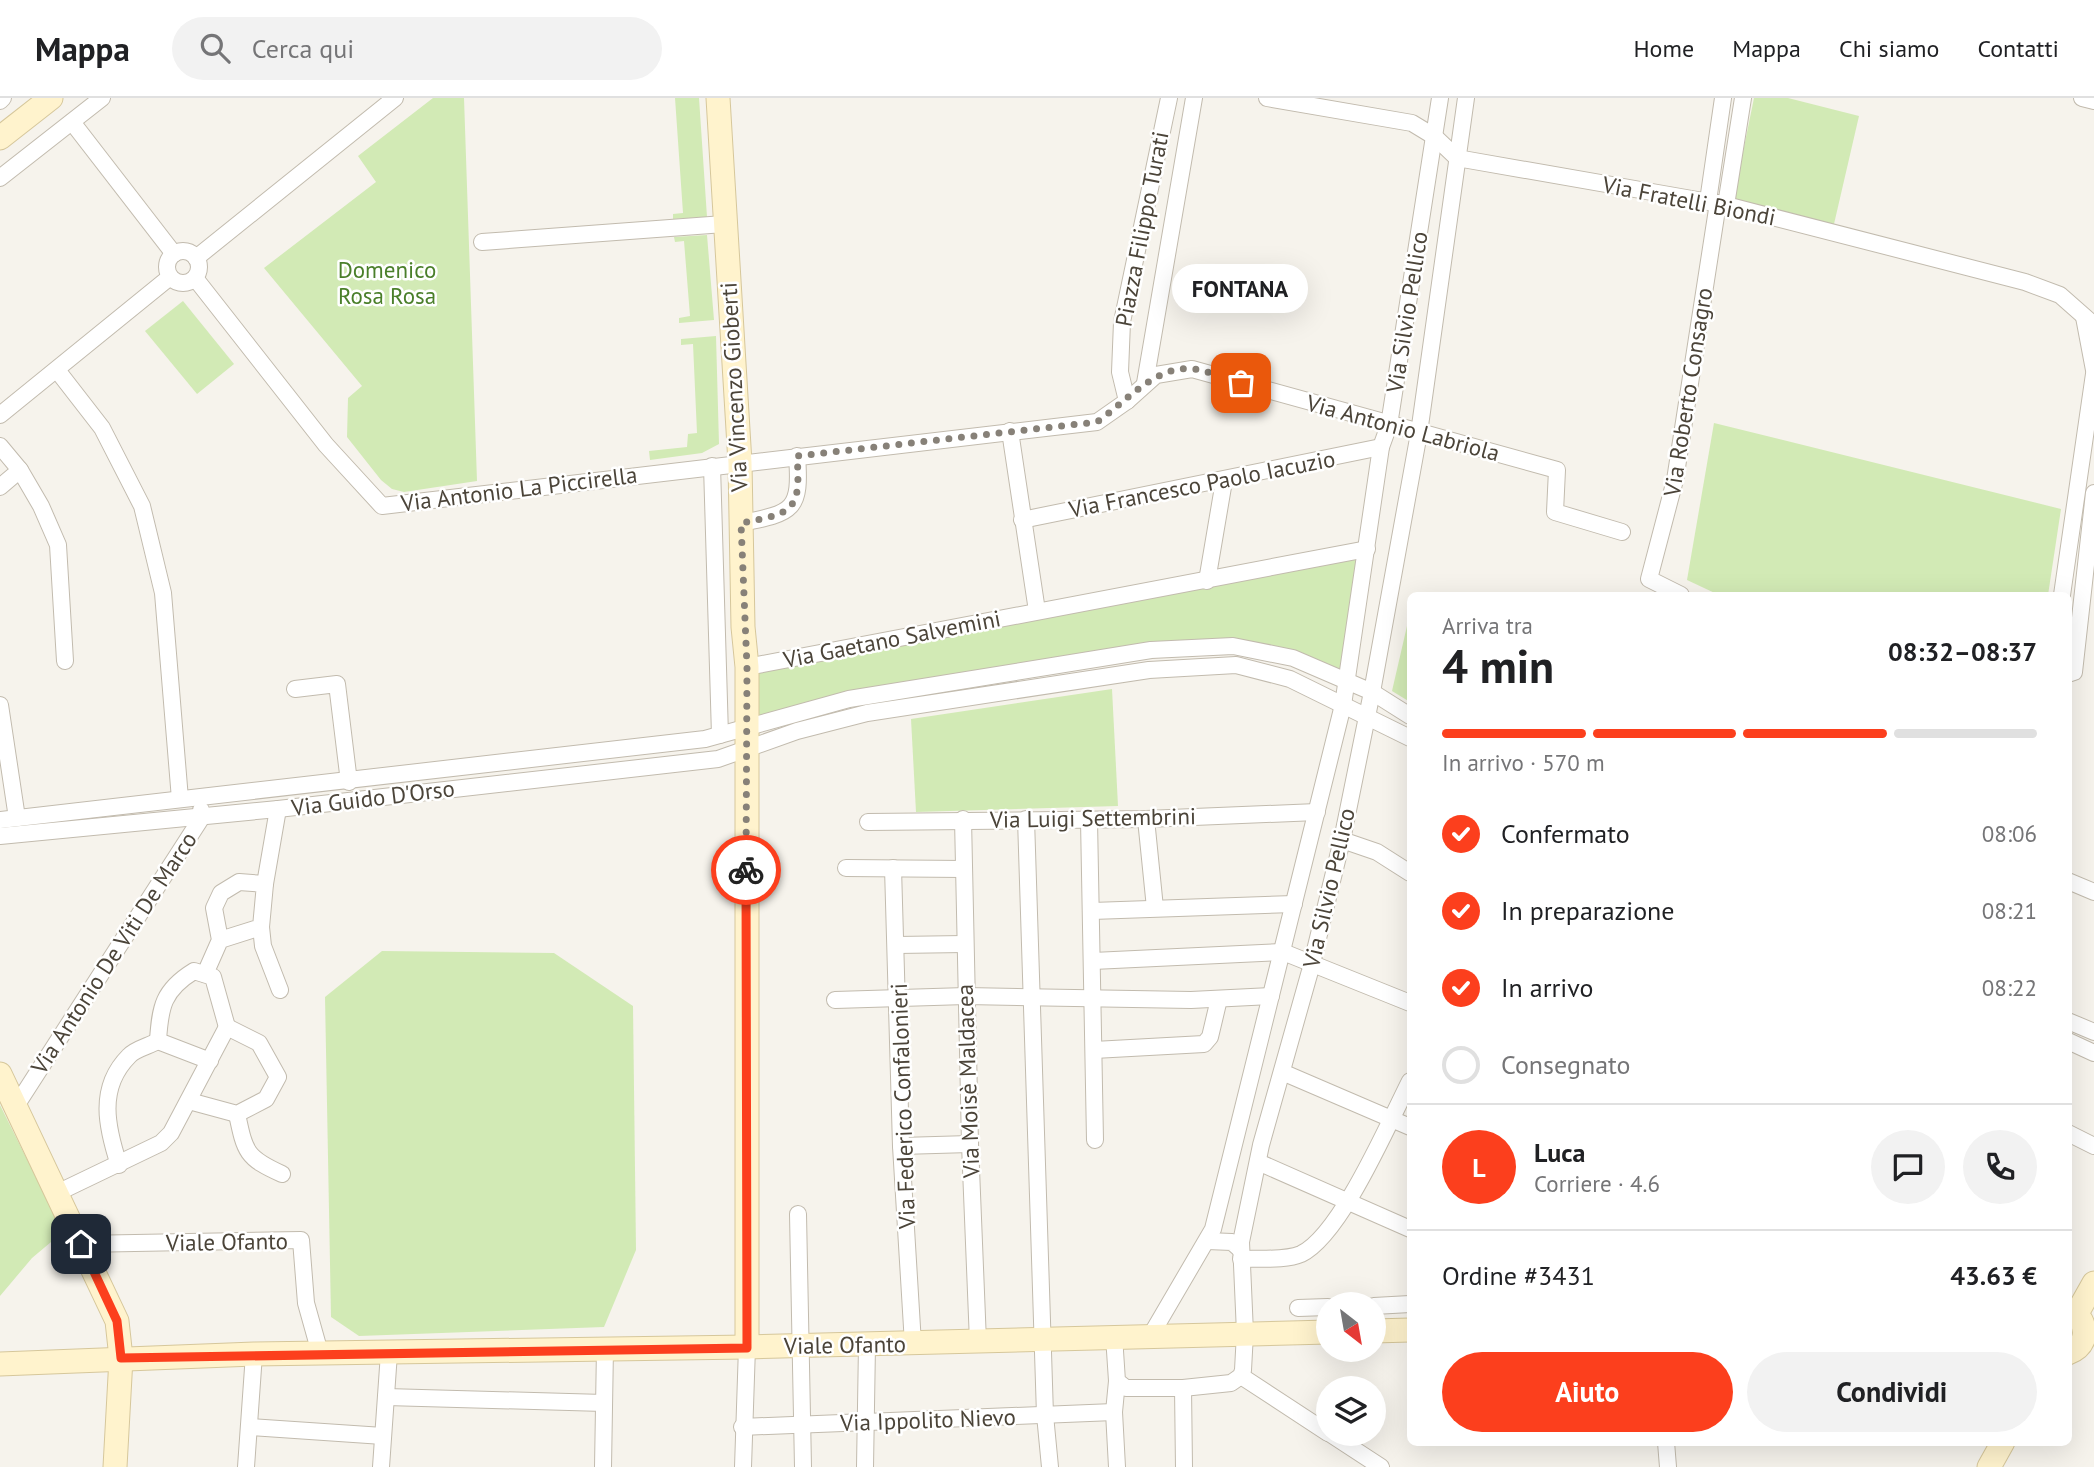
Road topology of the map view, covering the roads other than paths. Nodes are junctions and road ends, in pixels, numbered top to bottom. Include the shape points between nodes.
1 (51, 98) edge
2 (102, 98) edge
3 (395, 98) edge
4 (718, 98) edge
5 (1169, 98) edge
6 (1194, 98) edge
7 (1440, 98) edge
8 (1466, 98) edge
9 (1723, 98) edge
10 (1743, 98) edge
11 (2082, 98) edge
12 (1275, 99) edge
13 (2094, 101) edge
14 (72, 122) junction
15 (1435, 137) junction
16 (0, 138) edge
17 (1457, 158) junction
18 (0, 178) edge
19 (1717, 203) junction
20 (724, 224) junction
21 (482, 242) dead end
22 (174, 254) junction
23 (196, 258) junction
24 (170, 277) junction
25 (195, 278) junction
26 (2089, 321) edge
27 (57, 370) junction
28 (2094, 372) edge
29 (1145, 383) junction
30 (1127, 401) junction
31 (0, 415) edge
32 (1389, 425) junction
33 (1010, 431) junction
34 (1419, 433) junction
35 (0, 446) edge
36 (1381, 447) junction
37 (797, 456) junction
38 (740, 463) junction
39 (712, 466) junction
40 (20, 470) junction
41 (1224, 481) junction
42 (0, 487) edge
43 (2094, 493) edge
44 (1022, 520) junction
45 (741, 523) junction
46 (1401, 523) junction
47 (1371, 526) junction
48 (1622, 531) dead end
49 (1367, 549) junction
50 (1207, 581) junction
51 (1673, 592) edge
52 (2063, 592) edge
53 (1037, 611) junction
54 (65, 661) dead end
55 (747, 667) junction
56 (1040, 668) junction
57 (2072, 673) edge
58 (1008, 674) junction
59 (1348, 682) junction
60 (1042, 686) junction
61 (295, 689) dead end
62 (1010, 691) junction
63 (1372, 692) junction
64 (0, 705) edge
65 (1343, 705) junction
66 (1407, 714) edge
67 (1366, 718) junction
68 (720, 735) junction
69 (1407, 737) edge
70 (745, 739) junction
71 (349, 782) junction
72 (201, 797) junction
73 (180, 799) junction
74 (278, 809) junction
75 (1317, 811) junction
76 (202, 817) junction
77 (8, 819) edge
78 (963, 819) junction
79 (1026, 819) junction
80 (1146, 819) junction
81 (1088, 820) junction
82 (868, 822) dead end
83 (0, 836) edge
84 (1342, 840) junction
85 (846, 868) dead end
86 (894, 869) junction
87 (964, 869) junction
88 (1407, 871) edge
89 (2072, 883) edge
90 (265, 884) junction
91 (2094, 892) edge
92 (1294, 904) junction
93 (1156, 908) junction
94 (1092, 911) junction
95 (261, 927) junction
96 (220, 940) junction
97 (964, 944) junction
98 (897, 945) junction
99 (1283, 951) junction
100 (1093, 961) junction
101 (1313, 962) junction
102 (205, 974) junction
103 (280, 990) dead end
104 (966, 996) junction
105 (1271, 996) junction
106 (899, 998) junction
107 (1031, 998) junction
108 (1094, 999) junction
109 (1219, 999) junction
110 (835, 1000) dead end
111 (1407, 1002) edge
112 (2072, 1023) edge
113 (227, 1027) junction
114 (2094, 1032) edge
115 (158, 1041) junction
116 (2072, 1043) edge
117 (1094, 1050) junction
118 (2094, 1053) edge
119 (209, 1061) junction
120 (1282, 1072) junction
121 (0, 1073) edge
122 (1407, 1088) edge
123 (189, 1101) junction
124 (16, 1107) junction
125 (237, 1114) junction
126 (1391, 1118) junction
127 (1407, 1126) edge
128 (2072, 1135) edge
129 (1095, 1140) dead end
130 (970, 1144) junction
131 (901, 1146) junction
132 (2094, 1146) edge
133 (1258, 1162) junction
134 (119, 1165) junction
135 (282, 1174) dead end
136 (57, 1193) junction
137 (1347, 1201) junction
138 (798, 1214) dead end
139 (1407, 1228) edge
140 (1207, 1241) junction
141 (81, 1244) junction
142 (1241, 1254) junction
143 (2094, 1283) edge
144 (1407, 1304) edge
145 (1386, 1305) edge
146 (1316, 1307) edge
147 (1298, 1308) dead end
148 (2072, 1313) edge
149 (1407, 1330) edge
150 (1386, 1331) edge
151 (1316, 1332) edge
152 (1245, 1333) junction
153 (1151, 1335) junction
154 (1114, 1336) junction
155 (1042, 1340) junction
156 (978, 1342) junction
157 (914, 1344) junction
158 (867, 1345) junction
159 (801, 1346) junction
160 (2082, 1346) edge
161 (605, 1348) junction
162 (747, 1348) junction
163 (320, 1353) junction
164 (389, 1353) junction
165 (254, 1354) junction
166 (121, 1358) junction
167 (0, 1364) edge
168 (1241, 1376) junction
169 (1117, 1381) junction
170 (1183, 1388) junction
171 (386, 1397) junction
172 (604, 1403) junction
173 (1114, 1412) junction
174 (1045, 1415) junction
175 (867, 1422) junction
176 (803, 1425) junction
177 (1316, 1425) edge
178 (249, 1427) junction
179 (742, 1427) junction
180 (383, 1436) junction
181 (1348, 1446) edge
182 (1667, 1446) edge
183 (2001, 1446) edge
184 (115, 1467) edge
185 (246, 1467) edge
186 (381, 1467) edge
187 (603, 1467) edge
188 (743, 1467) edge
189 (803, 1467) edge
190 (866, 1467) edge
191 (1050, 1467) edge
192 (1117, 1467) edge
193 (1184, 1467) edge
194 (1381, 1467) edge
195 (1668, 1467) edge
196 (1989, 1467) edge

1 - 16 main road
2 - 14 street
3 - 23 street
4 - 20 main road, Via Vincenzo Gioberti
5 - 30 street, Piazza Filippo Turati via 1122,322 1120,372
6 - 29 street, Piazza Filippo Turati
7 - 15 street, Via Silvio Pellico
8 - 17 street, Via Silvio Pellico
9 - 19 street, Via Roberto Consagro
10 - 19 street, Via Roberto Consagro
11 - 13 street
12 - 15 street via 1412,123
14 - 18 street
14 - 22 street
15 - 17 street
15 - 32 street, Via Silvio Pellico
17 - 19 street, Via Fratelli Biondi
17 - 34 street, Via Silvio Pellico
19 - 26 street, Via Fratelli Biondi via 2025,282 2060,295
19 - 51 street, Via Roberto Consagro via 1675,480 1649,579
20 - 21 street
20 - 38 main road, Via Vincenzo Gioberti
22 - 23 street via 187,252
22 - 24 street via 167,266
23 - 25 street
24 - 25 street via 179,283
24 - 27 street
25 - 39 street, Via Antonio La Piccirella via 326,445 382,506
26 - 28 street
27 - 31 street
27 - 73 street, Via Antonio De Viti De Marco via 102,428 142,506 163,593
28 - 52 street
29 - 30 street, Via Antonio Labriola
29 - 32 street, Via Antonio Labriola via 1156,375 1192,369
30 - 33 street, Via Antonio Labriola via 1097,422
32 - 34 street, Via Antonio Labriola
32 - 36 street, Via Silvio Pellico
33 - 37 street, Via Antonio Labriola
33 - 44 street
34 - 46 street, Via Silvio Pellico
34 - 48 street, Via Antonio Labriola via 1557,470 1555,512
35 - 40 street
36 - 41 street, Via Francesco Paolo Iacuzio
36 - 47 street, Via Silvio Pellico
37 - 38 street, Via Antonio Labriola
37 - 45 street via 800,491 790,508
38 - 39 street, Via Antonio La Piccirella
38 - 45 main road, Via Vincenzo Gioberti
39 - 68 street, Via Vincenzo Gioberti
40 - 42 street
40 - 54 street via 58,545
41 - 44 street, Via Francesco Paolo Iacuzio
41 - 50 street
43 - 57 street
44 - 53 street
45 - 55 main road, Via Vincenzo Gioberti
46 - 47 street
46 - 63 street, Via Silvio Pellico
47 - 49 street, Via Silvio Pellico
49 - 50 street, Via Gaetano Salvemini
49 - 59 street, Via Silvio Pellico
50 - 53 street, Via Gaetano Salvemini
53 - 55 street, Via Gaetano Salvemini
55 - 70 main road, Via Vincenzo Gioberti
56 - 58 street
56 - 59 street via 1151,650 1233,646 1293,657
56 - 60 street
58 - 62 street
58 - 70 street via 849,699
59 - 63 street
59 - 65 street, Via Silvio Pellico
60 - 62 street
60 - 65 street via 1149,670 1236,664 1290,679
61 - 71 street, Via Guido D'Orso via 337,684
62 - 70 street via 867,713
63 - 66 street
63 - 67 street, Via Silvio Pellico
64 - 77 street
65 - 67 street
65 - 75 street, Via Silvio Pellico
67 - 69 street
67 - 84 street, Via Silvio Pellico
68 - 70 street, Via Guido D'Orso
68 - 71 street, Via Guido D'Orso
70 - 74 street, Via Guido D'Orso via 718,759
70 - 162 main road, Via Vincenzo Gioberti
71 - 72 street, Via Guido D'Orso
72 - 73 street, Via Guido D'Orso
72 - 76 street, Via Antonio De Viti De Marco
73 - 77 street, Via Guido D'Orso
74 - 76 street, Via Guido D'Orso
74 - 90 street
75 - 80 street, Via Luigi Settembrini
75 - 92 street, Via Silvio Pellico
76 - 83 street, Via Guido D'Orso
76 - 124 street, Via Antonio De Viti De Marco
78 - 79 street, Via Luigi Settembrini
78 - 82 street, Via Luigi Settembrini
78 - 87 street, Via Moisè Maldacea
79 - 81 street, Via Luigi Settembrini
79 - 107 street
80 - 81 street, Via Luigi Settembrini
80 - 93 street
81 - 94 street
84 - 88 street via 1377,852
84 - 101 street, Via Silvio Pellico
85 - 86 street
86 - 87 street
86 - 98 street, Via Federico Confalonieri
87 - 97 street, Via Moisè Maldacea
89 - 91 street
90 - 95 street
90 - 96 street via 239,882 221,893 214,908
92 - 93 street, Via Silvio Pellico
92 - 99 street, Via Silvio Pellico
93 - 94 street, Via Silvio Pellico
94 - 100 street
95 - 96 street
95 - 103 street via 263,946
96 - 102 street
97 - 98 street
97 - 104 street, Via Moisè Maldacea
98 - 106 street, Via Federico Confalonieri
99 - 100 street
99 - 101 street
99 - 105 street, Via Silvio Pellico
100 - 108 street
101 - 111 street
101 - 120 street, Via Silvio Pellico
102 - 113 street via 213,977
102 - 115 street via 194,971 174,983 160,1014
104 - 106 street
104 - 107 street
104 - 130 street, Via Moisè Maldacea
105 - 109 street
105 - 140 street, Via Silvio Pellico
106 - 110 street
106 - 131 street, Via Federico Confalonieri
107 - 108 street
107 - 155 street
108 - 109 street
108 - 117 street
109 - 117 street via 1204,1044
112 - 114 street
113 - 119 street
113 - 125 street via 260,1043 278,1077 266,1099
115 - 119 street
115 - 134 street via 130,1054 115,1074 105,1107
116 - 118 street
117 - 129 street
119 - 123 street
120 - 126 street
120 - 133 street, Via Silvio Pellico
121 - 124 main road
122 - 126 street
123 - 125 street
123 - 134 street via 161,1143
124 - 136 main road
125 - 135 street via 243,1142 255,1161
126 - 127 street
126 - 137 street
128 - 132 street
130 - 131 street
130 - 156 street, Via Moisè Maldacea
131 - 157 street, Via Federico Confalonieri
133 - 137 street
133 - 142 street, Via Silvio Pellico
134 - 136 street
136 - 141 main road
137 - 139 street
137 - 142 street via 1311,1248 1298,1255
138 - 159 street
140 - 142 street via 1232,1242
140 - 153 street, Via Silvio Pellico
141 - 163 street, Viale Ofanto via 301,1240 306,1303
141 - 166 main road via 117,1321
142 - 152 street, Via Silvio Pellico
143 - 148 main road
144 - 145 street
146 - 147 street
148 - 160 main road via 2084,1326
149 - 150 main road
151 - 152 main road, Viale Ofanto
152 - 153 main road, Viale Ofanto
152 - 168 street, Via Silvio Pellico
153 - 154 main road, Viale Ofanto
154 - 155 main road, Viale Ofanto
154 - 169 street
155 - 156 main road, Viale Ofanto
155 - 174 street
156 - 157 main road, Viale Ofanto
157 - 158 main road, Viale Ofanto
158 - 159 main road, Viale Ofanto
158 - 175 street
159 - 162 main road, Viale Ofanto
159 - 176 street
161 - 162 main road, Viale Ofanto
161 - 164 main road, Viale Ofanto
161 - 172 street
162 - 179 street
163 - 164 main road, Viale Ofanto
163 - 165 main road, Viale Ofanto
164 - 171 street
165 - 166 main road, Viale Ofanto
165 - 178 street
166 - 167 main road, Viale Ofanto
166 - 184 main road
168 - 170 street via 1231,1383
168 - 177 street
169 - 170 street via 1126,1388
169 - 173 street
170 - 193 street
171 - 172 street
171 - 180 street
172 - 187 street
173 - 174 street, Via Ippolito Nievo
173 - 192 street
174 - 175 street, Via Ippolito Nievo
174 - 191 street
175 - 176 street, Via Ippolito Nievo
175 - 190 street
176 - 179 street, Via Ippolito Nievo
176 - 189 street
178 - 180 street
178 - 185 street
179 - 188 street
180 - 186 street
181 - 194 street
182 - 195 street
183 - 196 main road

